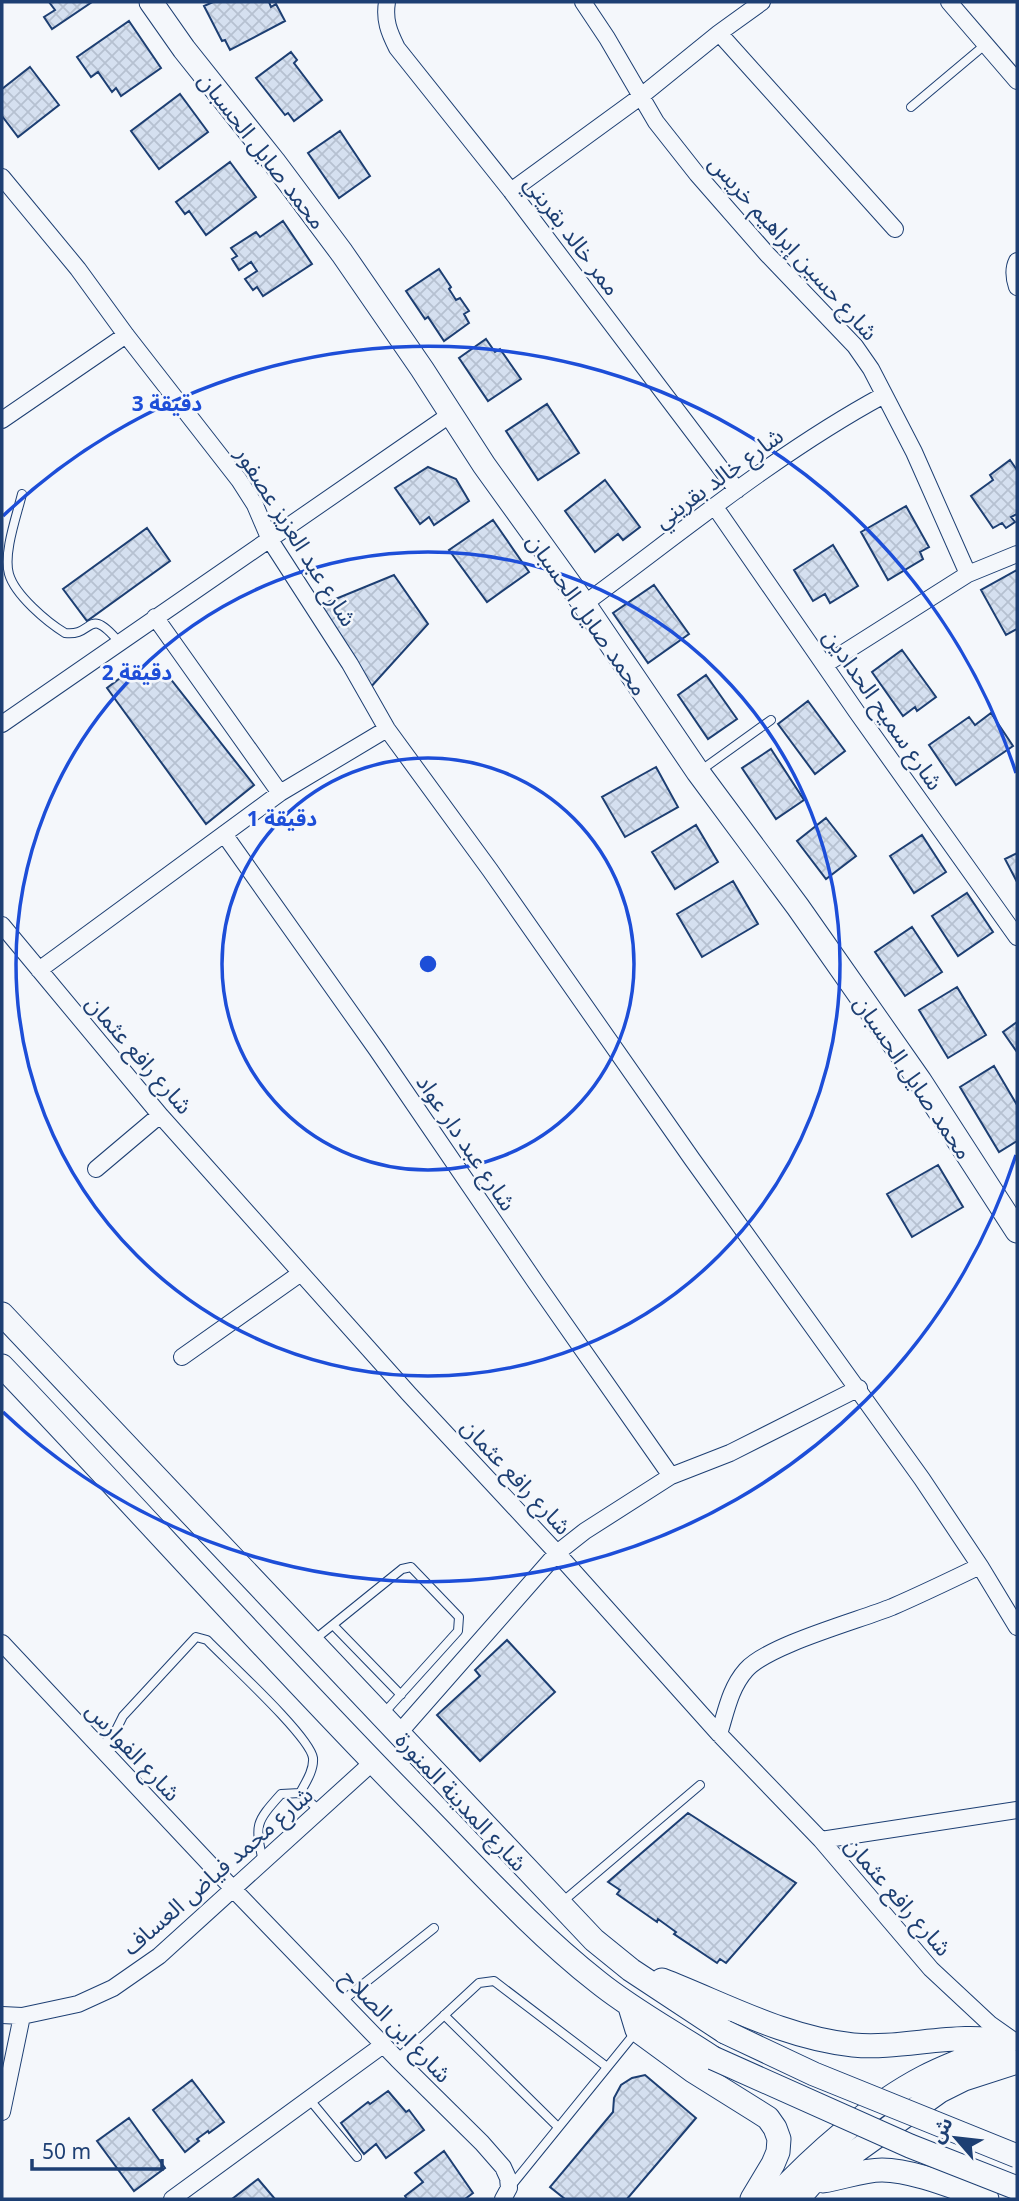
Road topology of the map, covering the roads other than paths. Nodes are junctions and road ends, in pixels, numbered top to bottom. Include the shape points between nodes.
1 (152, 2) edge
2 (386, 2) edge
3 (583, 2) edge
4 (762, 2) edge
5 (949, 2) edge
6 (719, 33) junction
7 (986, 44) junction
8 (1017, 81) edge
9 (640, 97) junction
10 (911, 107) dead end
11 (2, 177) edge
12 (511, 191) junction
13 (895, 229) dead end
14 (1017, 261) edge
15 (1017, 287) edge
16 (126, 335) junction
17 (884, 395) junction
18 (451, 414) junction
19 (2, 421) edge
20 (737, 490) junction
21 (22, 494) dead end
22 (715, 507) junction
23 (270, 540) junction
24 (1017, 554) edge
25 (968, 574) junction
26 (584, 604) junction
27 (155, 617) junction
28 (119, 642) junction
29 (826, 664) junction
30 (771, 720) dead end
31 (2, 724) edge
32 (387, 729) junction
33 (698, 772) junction
34 (280, 793) junction
35 (224, 834) junction
36 (2, 925) edge
37 (1017, 937) edge
38 (39, 970) junction
39 (160, 1115) junction
40 (96, 1169) dead end
41 (1017, 1231) edge
42 (301, 1273) junction
43 (2, 1314) edge
44 (182, 1357) dead end
45 (2, 1366) edge
46 (859, 1388) junction
47 (671, 1476) junction
48 (557, 1553) junction
49 (980, 1566) junction
50 (333, 1625) junction
51 (1017, 1628) edge
52 (2, 1643) edge
53 (311, 1643) junction
54 (401, 1695) junction
55 (382, 1715) junction
56 (399, 1733) junction
57 (719, 1734) junction
58 (100, 1749) junction
59 (373, 1762) junction
60 (701, 1785) dead end
61 (300, 1793) junction
62 (1017, 1810) edge
63 (320, 1811) junction
64 (821, 1840) junction
65 (263, 1862) junction
66 (234, 1890) junction
67 (559, 1905) junction
68 (434, 1928) dead end
69 (631, 1970) junction
70 (342, 2001) junction
71 (630, 2007) junction
72 (2, 2015) edge
73 (444, 2015) junction
74 (22, 2016) junction
75 (637, 2030) junction
76 (383, 2045) junction
77 (1014, 2047) edge
78 (397, 2059) junction
79 (607, 2067) junction
80 (310, 2100) junction
81 (2, 2112) edge
82 (558, 2127) junction
83 (1017, 2156) edge
84 (357, 2157) dead end
85 (1017, 2188) edge
86 (806, 2191) edge
87 (506, 2193) edge
88 (949, 2193) edge
89 (172, 2199) edge
90 (752, 2199) edge
91 (773, 2199) edge
92 (987, 2199) edge

1 - 18 main road, محمد صايل الحسبان via 342,253
2 - 12 street, ممر خالد بقريني via 385,17 397,48
3 - 9 street, شارع حسين إبراهيم خريس
4 - 6 street
5 - 7 street
6 - 9 street
6 - 13 street
7 - 8 street
7 - 10 lane
9 - 12 street
9 - 17 street, شارع حسين إبراهيم خريس via 731,216 855,346
11 - 16 street, شارع عبد العزيز عصفور
12 - 20 street, ممر خالد بقريني
14 - 15 street
16 - 19 street
16 - 23 street, شارع عبد العزيز عصفور via 239,480
17 - 20 street, شارع خالد بقريني
17 - 25 street, شارع حسين إبراهيم خريس
18 - 23 street
18 - 26 main road, محمد صايل الحسبان
20 - 22 street, شارع خالد بقريني
21 - 28 lane via 9,553 8,573 13,584 29,604 65,633 100,623
22 - 26 street, شارع خالد بقريني
22 - 29 street, شارع سميح الحدادين
23 - 27 street
23 - 32 street, شارع عبد العزيز عصفور
24 - 25 street
25 - 29 street
26 - 33 main road, محمد صايل الحسبان
27 - 28 street
27 - 34 street
28 - 31 street
29 - 37 street, شارع سميح الحدادين
30 - 33 lane
32 - 34 street
32 - 46 street, شارع عبد العزيز عصفور
33 - 41 main road, محمد صايل الحسبان via 798,907
34 - 35 street
35 - 38 street
35 - 47 street, شارع عبد دار عواد
36 - 38 street, شارع رافع عثمان
38 - 39 street, شارع رافع عثمان
39 - 40 street
39 - 42 street, شارع رافع عثمان
42 - 44 street
42 - 48 street, شارع رافع عثمان
43 - 53 main road, شارع المدينة المنورة
45 - 59 main road, شارع المدينة المنورة
46 - 47 street via 730,1453
46 - 49 street, شارع عبد العزيز عصفور
47 - 48 street
48 - 56 street
48 - 57 street, شارع رافع عثمان
49 - 51 street, شارع عبد العزيز عصفور
49 - 57 street via 756,1660 733,1689
50 - 53 lane
50 - 54 lane
50 - 54 lane via 402,1569 411,1567 459,1618 458,1632
52 - 58 street, شارع الفوارس
53 - 55 main road, شارع المدينة المنورة
54 - 55 lane
55 - 56 main road, شارع المدينة المنورة
56 - 67 main road, شارع المدينة المنورة
57 - 64 street, شارع رافع عثمان
58 - 61 lane via 123,1716 196,1637 207,1640 293,1727 313,1756 312,1771
58 - 66 street, شارع الفوارس
59 - 63 street, شارع محمد فياض العساف
59 - 71 main road, شارع المدينة المنورة via 559,1950
60 - 67 lane
61 - 63 lane
61 - 65 lane via 281,1794 259,1819
62 - 64 street
63 - 65 street, شارع محمد فياض العساف
64 - 77 street, شارع رافع عثمان via 931,1969
65 - 66 street, شارع محمد فياض العساف
66 - 70 street, شارع ابن الصلاح
66 - 74 street, شارع محمد فياض العساف via 159,1956 113,1988 78,2004
67 - 69 main road, شارع المدينة المنورة
68 - 70 lane
69 - 77 main road via 825,2041 876,2047 991,2039
69 - 83 main road, شارع المدينة المنورة, bridge via 725,2032 814,2074
70 - 76 street, شارع ابن الصلاح
71 - 75 main road
71 - 85 main road, شارع المدينة المنورة, bridge via 713,2058
72 - 74 street, شارع محمد فياض العساف
73 - 78 lane
73 - 79 lane via 479,1983 494,1981
73 - 82 lane
74 - 81 street
75 - 79 lane
75 - 90 main road via 768,2118 775,2128 778,2152
76 - 78 street, شارع ابن الصلاح
76 - 80 street
77 - 86 main road via 940,2091
77 - 91 main road via 959,2061 913,2083 830,2143
78 - 87 street, شارع ابن الصلاح via 503,2167 508,2178
79 - 82 lane
80 - 84 lane
80 - 89 street
82 - 87 lane
86 - 88 main road via 861,2172 883,2170 900,2172
88 - 92 main road

